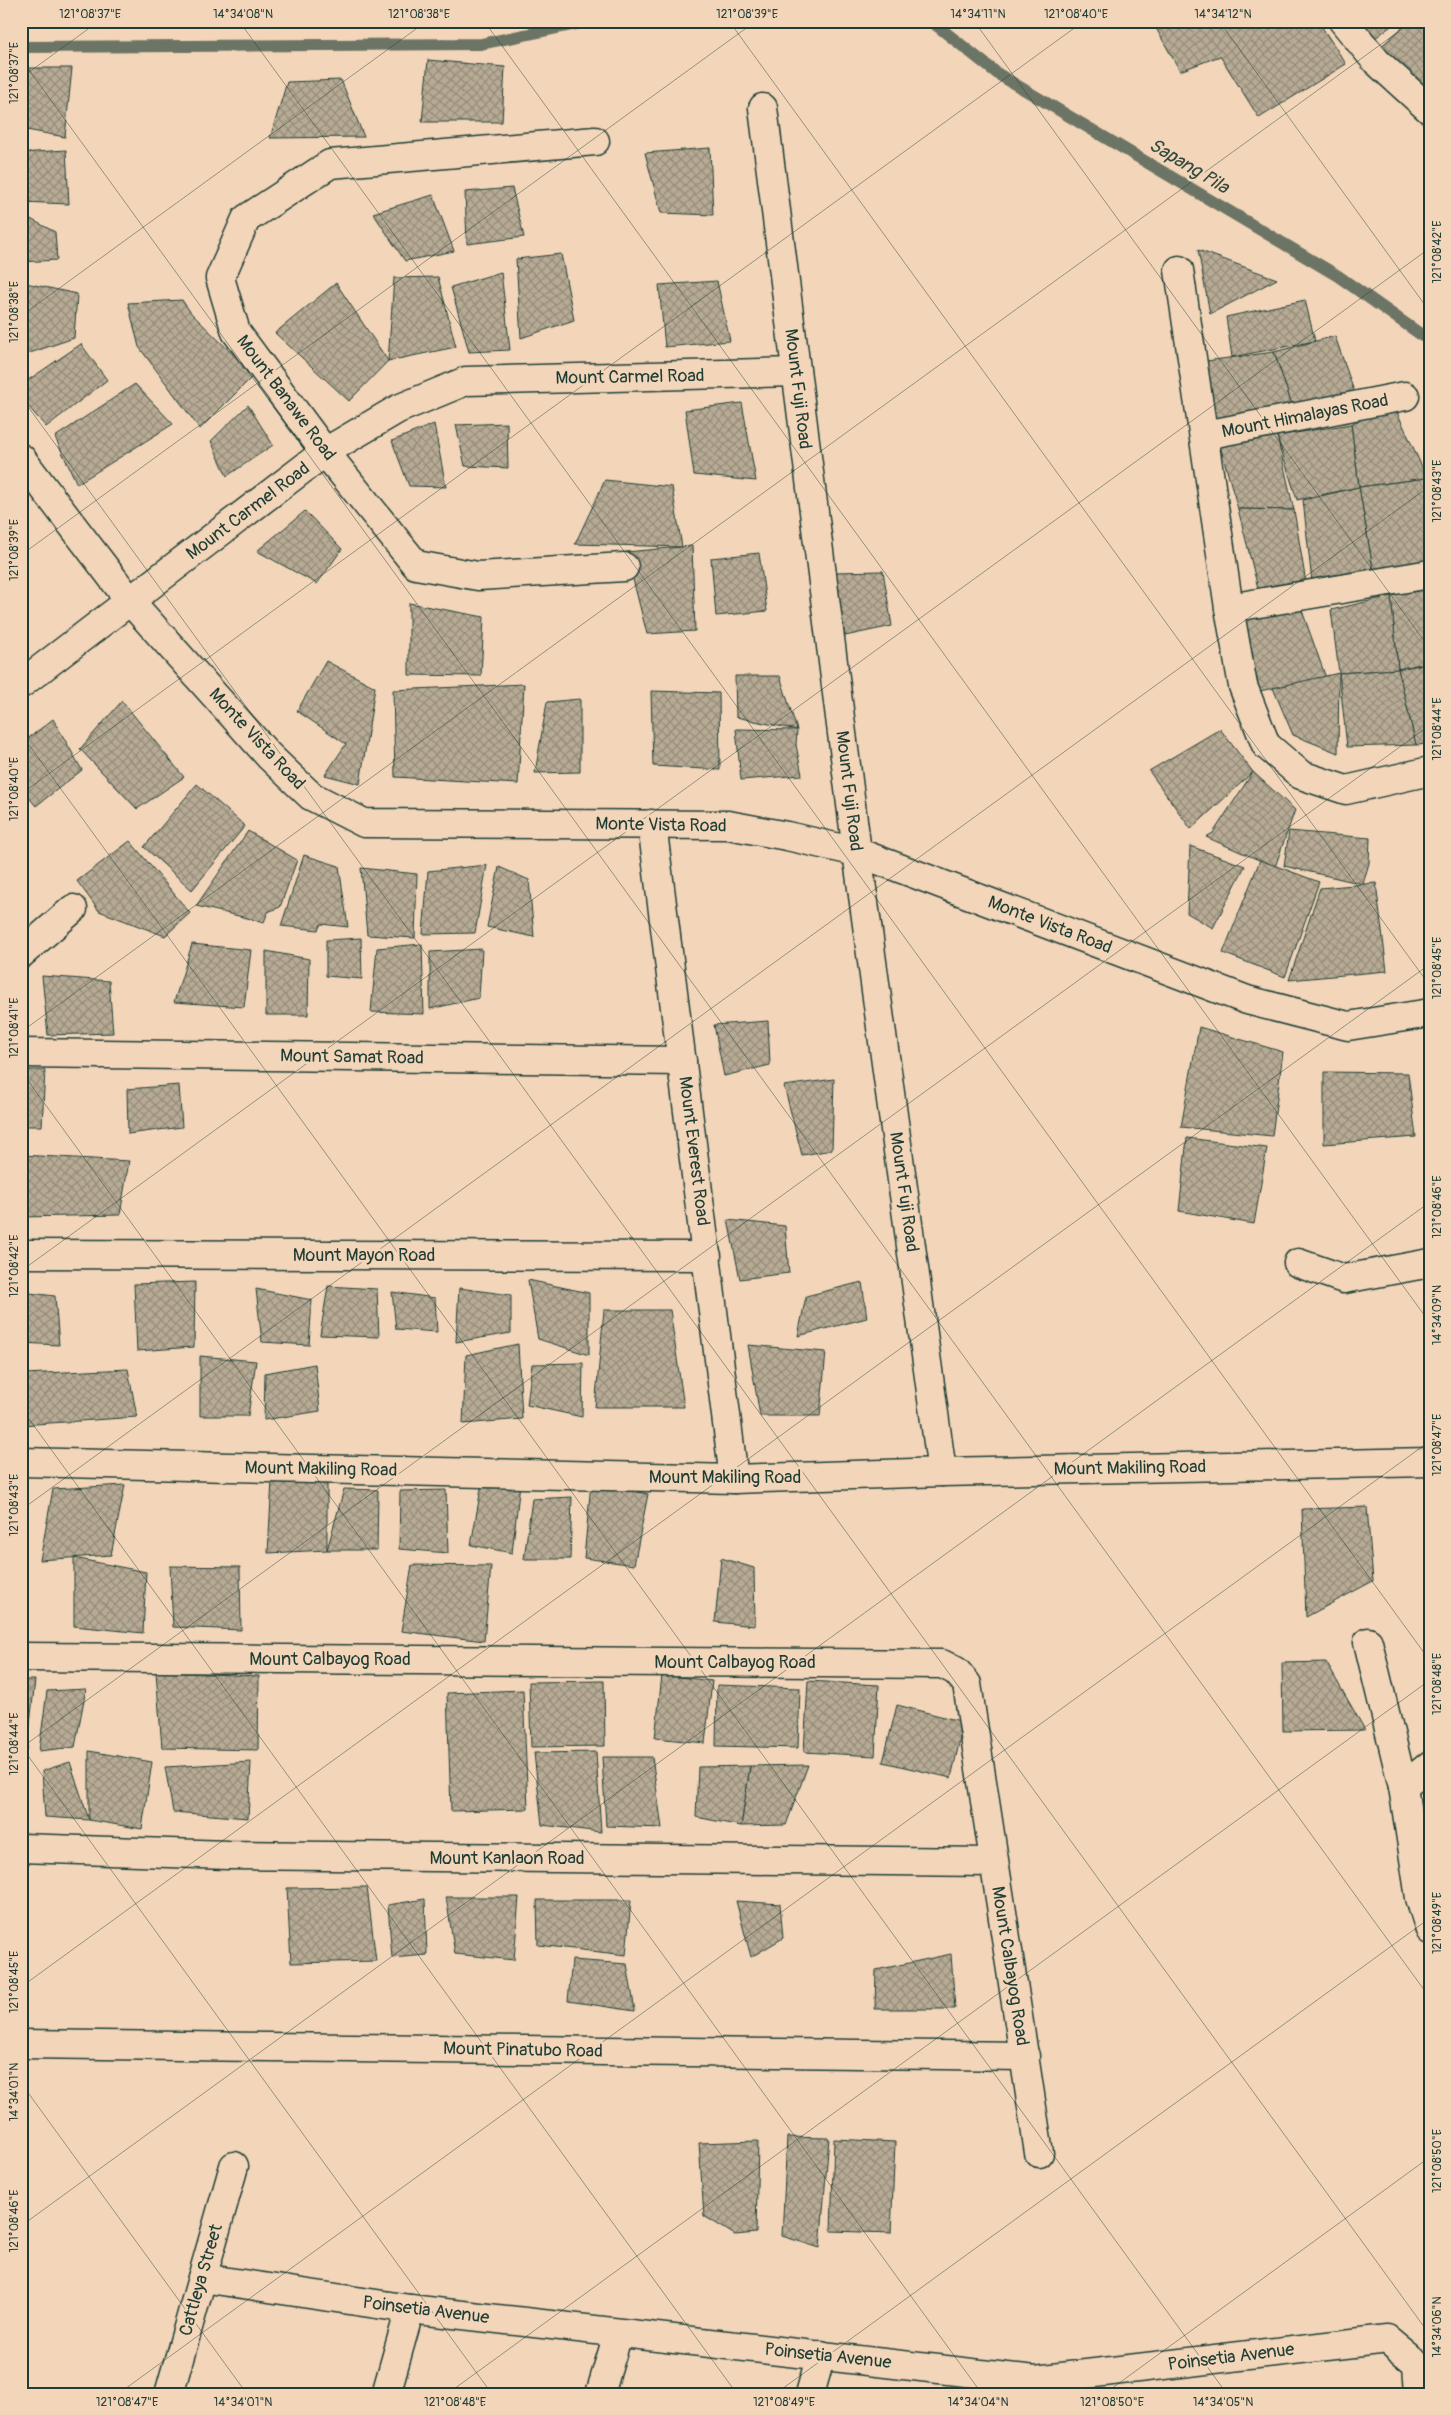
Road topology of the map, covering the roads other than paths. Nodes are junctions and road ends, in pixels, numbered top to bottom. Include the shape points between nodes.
1 (1343, 21) edge
2 (763, 108) dead end
3 (1430, 110) edge
4 (595, 141) dead end
5 (1179, 270) dead end
6 (796, 372) junction
7 (1405, 396) dead end
8 (1205, 435) junction
9 (325, 452) junction
10 (21, 458) edge
11 (624, 567) dead end
12 (1430, 574) edge
13 (130, 600) junction
14 (1229, 608) junction
15 (21, 684) edge
16 (1430, 771) edge
17 (652, 824) junction
18 (856, 852) junction
19 (73, 909) dead end
20 (21, 954) edge
21 (1430, 1013) edge
22 (21, 1053) edge
23 (682, 1061) junction
24 (21, 1254) edge
25 (707, 1256) junction
26 (1298, 1263) dead end
27 (1430, 1263) edge
28 (21, 1462) edge
29 (1430, 1462) edge
30 (942, 1472) junction
31 (734, 1479) junction
32 (1368, 1642) dead end
33 (21, 1657) edge
34 (1430, 1764) edge
35 (1403, 1787) junction
36 (21, 1848) edge
37 (993, 1862) junction
38 (1430, 1930) edge
39 (21, 2044) edge
40 (1025, 2056) junction
41 (1039, 2153) dead end
42 (234, 2166) dead end
43 (202, 2278) junction
44 (410, 2309) junction
45 (618, 2334) junction
46 (821, 2355) junction
47 (1036, 2387) edge
48 (169, 2394) edge
49 (386, 2394) edge
50 (600, 2394) edge
51 (810, 2394) edge
52 (1419, 2394) edge

1 - 3 street via 1376,60
2 - 6 street, Mount Fuji Road
4 - 9 street, Mount Banawe Road via 330,164 246,219 220,278 236,332
5 - 8 street, Mount Himalayas Road
6 - 9 street, Mount Carmel Road via 466,381 398,409
6 - 18 street, Mount Fuji Road
7 - 8 street, Mount Himalayas Road
8 - 14 street, Mount Himalayas Road
9 - 11 street, Mount Banawe Road via 416,565 478,576
9 - 13 street, Mount Carmel Road
10 - 13 street, Monte Vista Road
12 - 14 street
13 - 15 street, Mount Carmel Road
13 - 17 street, Monte Vista Road via 269,756 311,796 364,823
14 - 16 street, Mount Himalayas Road via 1243,686 1266,745 1301,775 1346,790
17 - 18 street, Monte Vista Road via 728,825
17 - 23 street, Mount Everest Road
18 - 21 street, Monte Vista Road via 1247,1000 1348,1026
18 - 30 street, Mount Fuji Road
19 - 20 street
22 - 23 street, Mount Samat Road
23 - 25 street, Mount Everest Road
24 - 25 street, Mount Mayon Road
25 - 31 street, Mount Everest Road
26 - 27 street via 1344,1279
28 - 31 street, Mount Makiling Road
29 - 30 street, Mount Makiling Road
30 - 31 street, Mount Makiling Road
32 - 35 street
33 - 37 street, Mount Calbayog Road via 942,1664 956,1671 967,1684
34 - 35 street
35 - 38 street via 1420,1898
36 - 37 street, Mount Kanlaon Road via 228,1855
37 - 40 street, Mount Calbayog Road
39 - 40 street, Mount Pinatubo Road
40 - 41 street, Mount Calbayog Road
42 - 43 street, Cattleya Street
43 - 44 street, Poinsetia Avenue
43 - 48 street, Cattleya Street
44 - 45 street, Poinsetia Avenue
44 - 49 street
45 - 46 street, Poinsetia Avenue
45 - 50 street
46 - 47 street, Poinsetia Avenue
46 - 51 street
47 - 52 street, Poinsetia Avenue via 1387,2339 1417,2364

